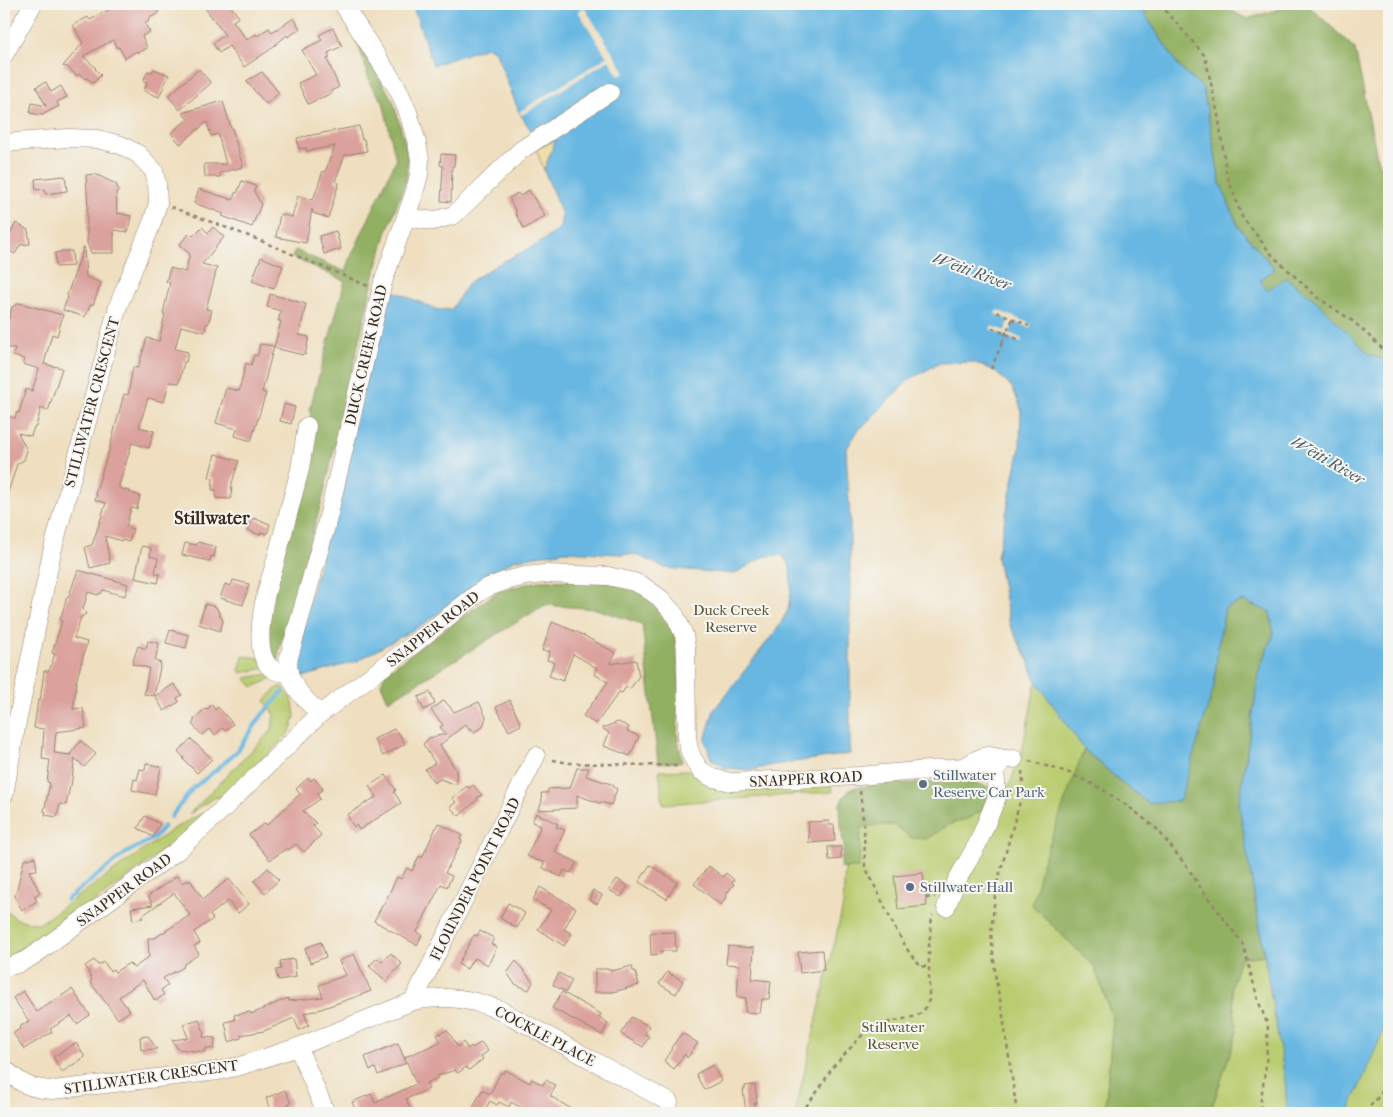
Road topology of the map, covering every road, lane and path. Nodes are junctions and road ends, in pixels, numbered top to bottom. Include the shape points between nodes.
1 (33, 4) edge
2 (343, 4) edge
3 (1160, 4) edge
4 (4, 55) edge
5 (610, 92) dead end
6 (4, 143) edge
7 (158, 203) junction
8 (406, 217) junction
9 (374, 289) dead end
10 (997, 312) dead end
11 (1013, 318) junction
12 (1029, 326) dead end
13 (992, 328) dead end
14 (1008, 330) junction
15 (1008, 335) junction
16 (1020, 340) dead end
17 (1389, 352) edge
18 (991, 369) dead end
19 (307, 426) dead end
20 (289, 672) junction
21 (320, 714) junction
22 (545, 758) joint
23 (1007, 762) junction
24 (680, 766) dead end
25 (859, 776) junction
26 (4, 795) edge
27 (946, 907) dead end
28 (929, 965) dead end
29 (4, 967) edge
30 (413, 1001) junction
31 (910, 1017) dead end
32 (298, 1047) junction
33 (4, 1068) edge
34 (1389, 1071) edge
35 (669, 1102) dead end
36 (326, 1113) edge
37 (801, 1113) edge
38 (1017, 1113) edge
39 (1261, 1113) edge
40 (1366, 1113) edge

1 - 4 street
2 - 8 street, DUCK CREEK ROAD via 398,88 408,112 420,159 419,175
3 - 17 path via 1205,56 1226,172 1242,217 1273,256 1317,297 1354,322
5 - 8 street via 521,150 454,215 433,221
6 - 7 street, STILLWATER CRESCENT via 68,138 97,139 121,145 138,154 154,172
7 - 9 path via 254,238
7 - 26 street, STILLWATER CRESCENT via 118,306 52,552
8 - 20 street, DUCK CREEK ROAD via 383,282 326,526 290,649
10 - 11 path
11 - 12 path
11 - 14 path
13 - 15 path
14 - 15 path
14 - 18 path, bridge
15 - 16 path
19 - 20 street via 300,469 263,611 261,634 260,648 265,661 272,670
20 - 21 street via 304,697
21 - 25 street, SNAPPER ROAD via 486,588 544,574 608,576 634,582 652,591 668,606 680,625 686,648 687,736 692,757 700,770 713,778 741,782
21 - 29 street, SNAPPER ROAD via 177,851 24,962
22 - 24 path via 569,763
22 - 30 street, FLOUNDER POINT ROAD
23 - 25 street, SNAPPER ROAD via 991,756 964,767
23 - 27 street via 978,844
23 - 38 path via 1023,782 996,887 991,933
23 - 39 path via 1067,772 1129,807 1156,828 1243,944 1268,1026
25 - 28 path via 865,866 910,954 922,967
30 - 32 street, STILLWATER CRESCENT
30 - 35 street, COCKLE PLACE via 454,998 500,1010
31 - 37 path via 872,1026 865,1032 832,1068
32 - 33 street, STILLWATER CRESCENT via 218,1071 53,1090 27,1086
32 - 36 street
34 - 40 path via 1381,1094

